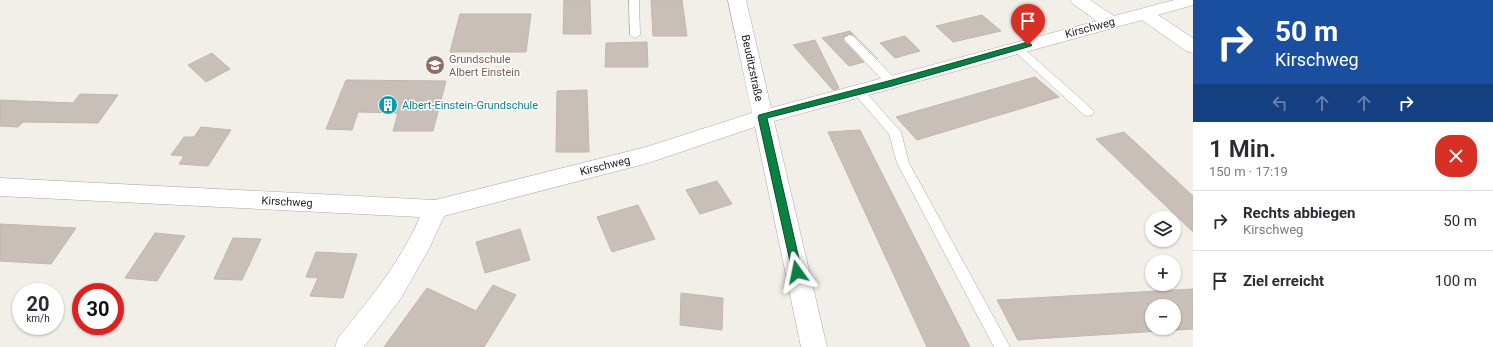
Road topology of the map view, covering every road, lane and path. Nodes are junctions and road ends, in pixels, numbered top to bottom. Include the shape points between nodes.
1 (634, 0) edge
2 (737, 0) edge
3 (1079, 0) edge
4 (1193, 0) edge
5 (1145, 14) junction
6 (1111, 22) junction
7 (635, 35) dead end
8 (849, 38) dead end
9 (1193, 47) edge
10 (1017, 48) junction
11 (892, 83) junction
12 (859, 92) junction
13 (1088, 112) dead end
14 (762, 117) junction
15 (0, 187) edge
16 (435, 209) junction
17 (348, 347) edge
18 (814, 347) edge
19 (1002, 347) edge

1 - 7 lane
2 - 14 street, Beuditzstraße
3 - 6 street
4 - 5 street, Kirschweg
5 - 6 street, Kirschweg
5 - 9 street
6 - 10 street, Kirschweg
8 - 11 lane
10 - 11 street, Kirschweg
10 - 13 lane
11 - 12 street, Kirschweg
12 - 14 street, Kirschweg
12 - 19 lane via 895,132 903,162
14 - 16 street, Kirschweg via 648,156
14 - 18 street, Beuditzstraße
15 - 16 street, Kirschweg
16 - 17 street via 422,240 392,290

